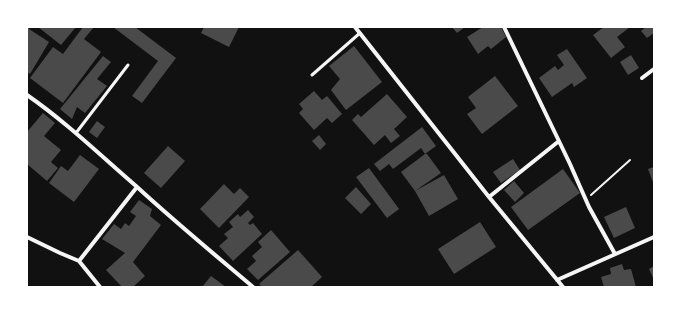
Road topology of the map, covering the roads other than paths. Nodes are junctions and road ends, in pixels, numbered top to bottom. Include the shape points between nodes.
1 (355, 27) edge
2 (504, 27) edge
3 (360, 33) junction
4 (128, 65) dead end
5 (654, 69) edge
6 (312, 75) dead end
7 (642, 78) dead end
8 (27, 95) edge
9 (76, 133) junction
10 (559, 141) junction
11 (137, 187) junction
12 (489, 196) junction
13 (27, 237) edge
14 (654, 237) edge
15 (615, 254) junction
16 (79, 261) junction
17 (557, 280) junction
18 (100, 287) edge
19 (253, 287) edge
20 (563, 287) edge

1 - 3 street
2 - 10 street
3 - 6 lane
3 - 12 street
4 - 9 lane
5 - 7 street
8 - 9 street
9 - 11 street
10 - 12 street
10 - 15 street via 585,199
11 - 16 street
11 - 19 street
12 - 17 street
13 - 16 street
14 - 15 street
15 - 17 street
16 - 18 street
17 - 20 street

